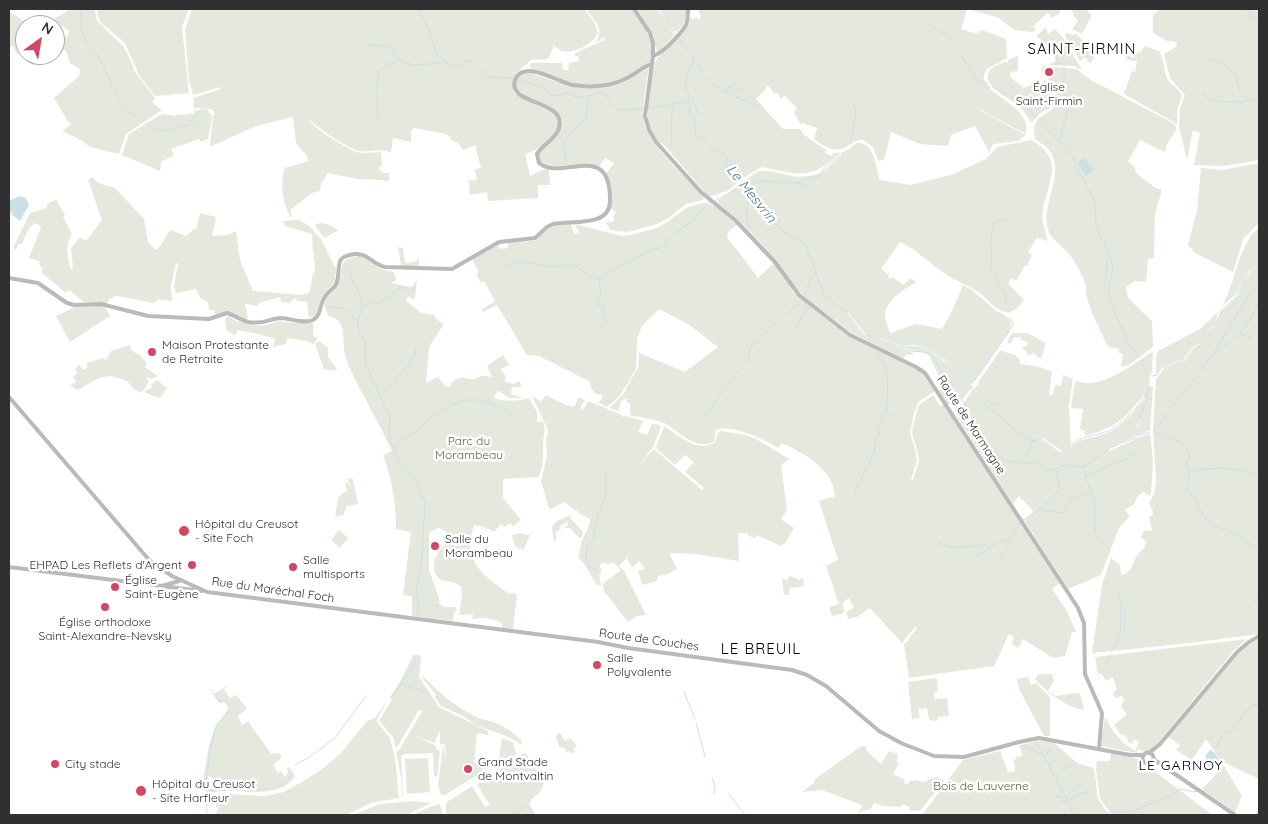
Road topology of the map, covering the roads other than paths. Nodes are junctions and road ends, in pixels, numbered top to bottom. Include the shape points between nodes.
1 (634, 9) edge
2 (688, 9) edge
3 (653, 56) junction
4 (652, 64) junction
5 (9, 278) edge
6 (9, 398) edge
7 (9, 567) edge
8 (164, 571) junction
9 (181, 581) junction
10 (172, 582) junction
11 (158, 586) junction
12 (175, 588) junction
13 (207, 592) junction
14 (436, 621) joint
15 (1259, 636) edge
16 (1099, 749) junction
17 (1144, 757) junction
18 (1152, 758) junction
19 (1235, 815) edge

1 - 3 main road, Route de Marmagne via 650,33
2 - 3 main road via 686,23 677,36 662,52
3 - 4 main road, Route de Marmagne
4 - 5 main road via 620,81 595,86 568,84 532,70 518,75 515,83 522,97 549,108 560,121 556,135 538,152 538,161 547,168 586,166 599,169 608,184 610,201 604,216 597,220 552,224 535,238 499,242 455,268 386,267 364,254 346,256 339,262 337,282 324,297 319,314 307,321 280,318 263,323 248,322 227,313 209,319 147,316 101,304 74,305 38,283
4 - 16 main road, Route de Marmagne via 645,116 650,133 663,150 701,192 736,221 776,262 799,295 850,335 928,376 1082,616 1085,674 1102,714
6 - 8 main road, Rue du Maréchal Foch via 150,561
7 - 11 main road
8 - 9 main road, Rue du Maréchal Foch
8 - 10 main road
9 - 10 main road
9 - 13 main road, Rue du Maréchal Foch
10 - 11 main road
10 - 12 main road
11 - 12 main road
12 - 13 main road
13 - 14 main road, Rue du Maréchal Foch
14 - 16 main road, Route de Couches via 792,670 826,686 879,731 939,757 964,758 1039,738
15 - 18 main road via 1236,652
16 - 17 main road, Route de Couches
17 - 18 main road
17 - 18 main road via 1147,764
18 - 19 main road

